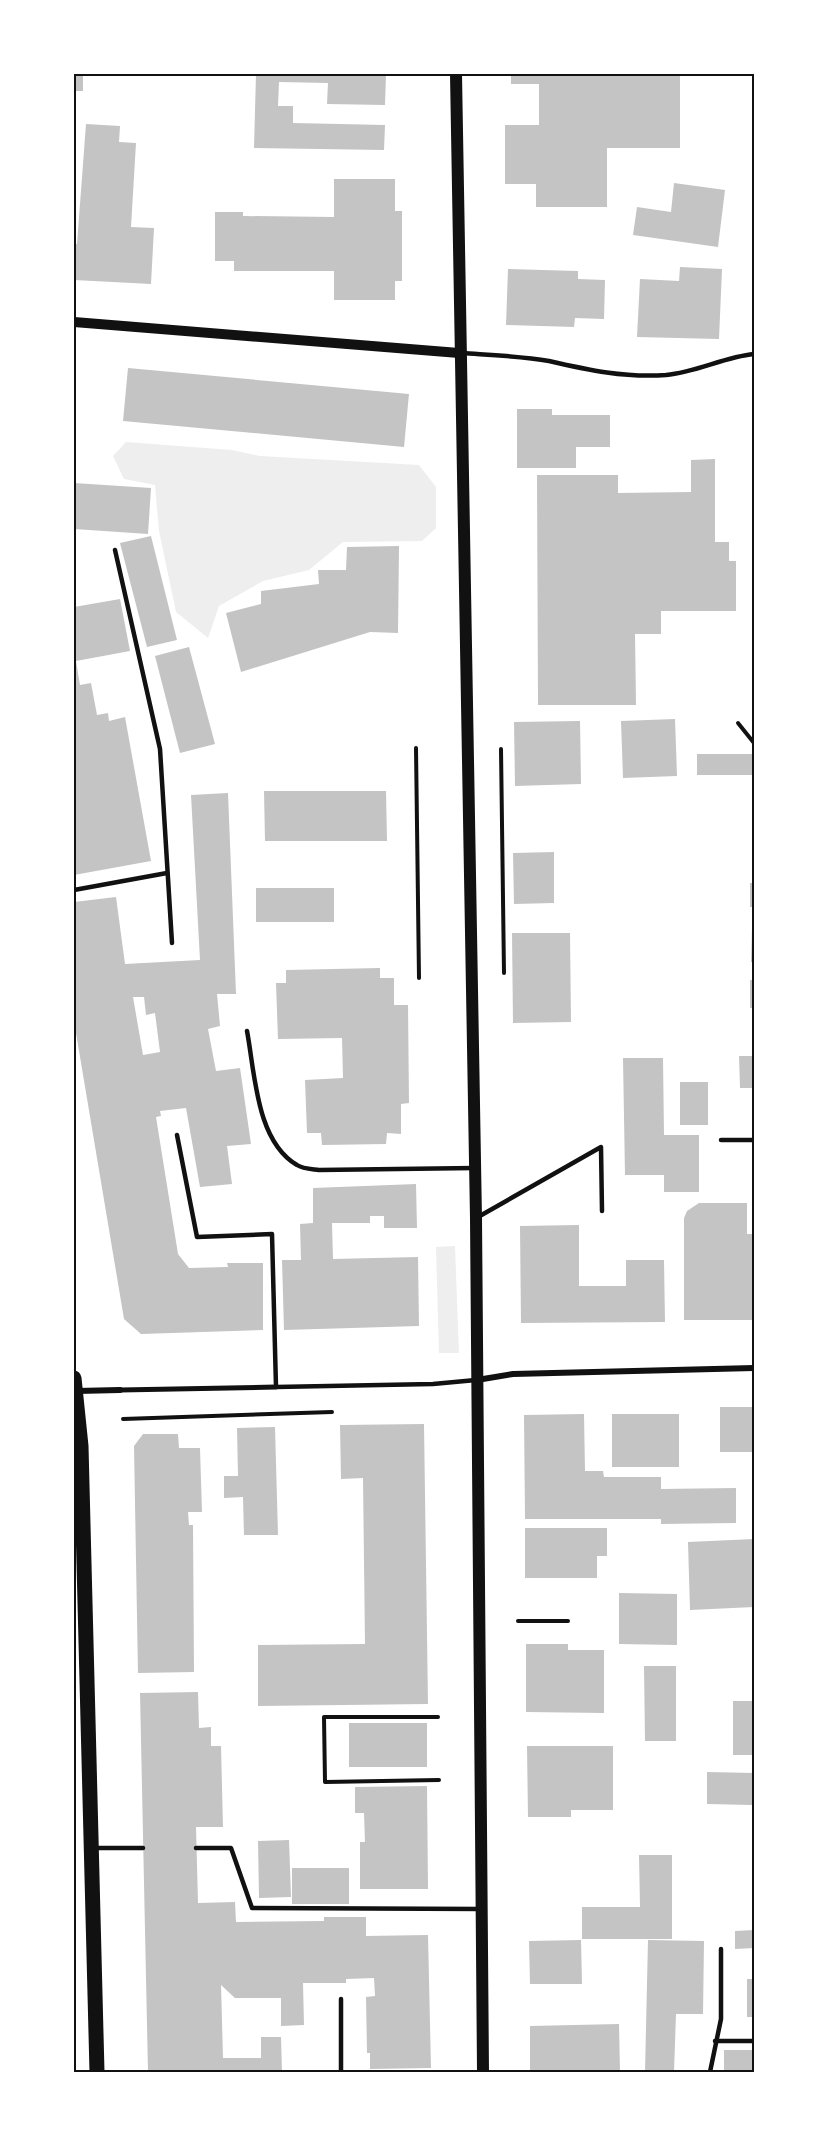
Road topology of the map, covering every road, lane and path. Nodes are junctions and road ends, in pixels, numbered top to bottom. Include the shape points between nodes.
1 (456, 74) edge
2 (74, 322) edge
3 (459, 353) junction
4 (754, 354) edge
5 (115, 550) dead end
6 (738, 723) dead end
7 (754, 743) edge
8 (416, 748) dead end
9 (501, 749) dead end
10 (167, 873) junction
11 (74, 890) edge
12 (172, 943) dead end
13 (504, 973) dead end
14 (419, 978) dead end
15 (248, 1031) dead end
16 (177, 1135) dead end
17 (721, 1140) dead end
18 (754, 1140) edge
19 (475, 1168) junction
20 (602, 1211) dead end
21 (476, 1218) junction
22 (754, 1368) edge
23 (477, 1380) junction
24 (74, 1387) edge
25 (276, 1387) junction
26 (120, 1390) joint
27 (332, 1412) dead end
28 (123, 1419) dead end
29 (518, 1621) dead end
30 (568, 1621) dead end
31 (438, 1717) dead end
32 (439, 1780) dead end
33 (91, 1848) junction
34 (143, 1848) dead end
35 (196, 1848) dead end
36 (482, 1909) junction
37 (721, 1949) dead end
38 (341, 1999) dead end
39 (715, 2041) junction
40 (754, 2041) edge
41 (97, 2073) edge
42 (341, 2073) edge
43 (483, 2073) edge
44 (710, 2073) edge

1 - 3 main road
2 - 3 street
3 - 4 lane via 547,361 620,375 667,375 705,368 732,356
3 - 19 main road
5 - 10 lane via 160,749
6 - 7 path
8 - 14 path
9 - 13 path
10 - 11 lane
10 - 12 lane
15 - 19 lane via 264,1124 272,1143 299,1167
16 - 25 lane via 197,1237 272,1234
17 - 18 lane
19 - 21 main road
20 - 21 lane via 601,1147
21 - 23 main road
22 - 23 street via 513,1374
23 - 25 lane
23 - 36 main road
24 - 26 street
24 - 33 main road via 81,1446
25 - 26 street
27 - 28 path
29 - 30 path
31 - 32 path via 324,1717 325,1782
33 - 34 lane
33 - 41 main road
35 - 36 lane via 231,1848 252,1908
36 - 43 main road
37 - 39 lane via 721,2019
38 - 42 lane
39 - 40 lane
39 - 44 lane

